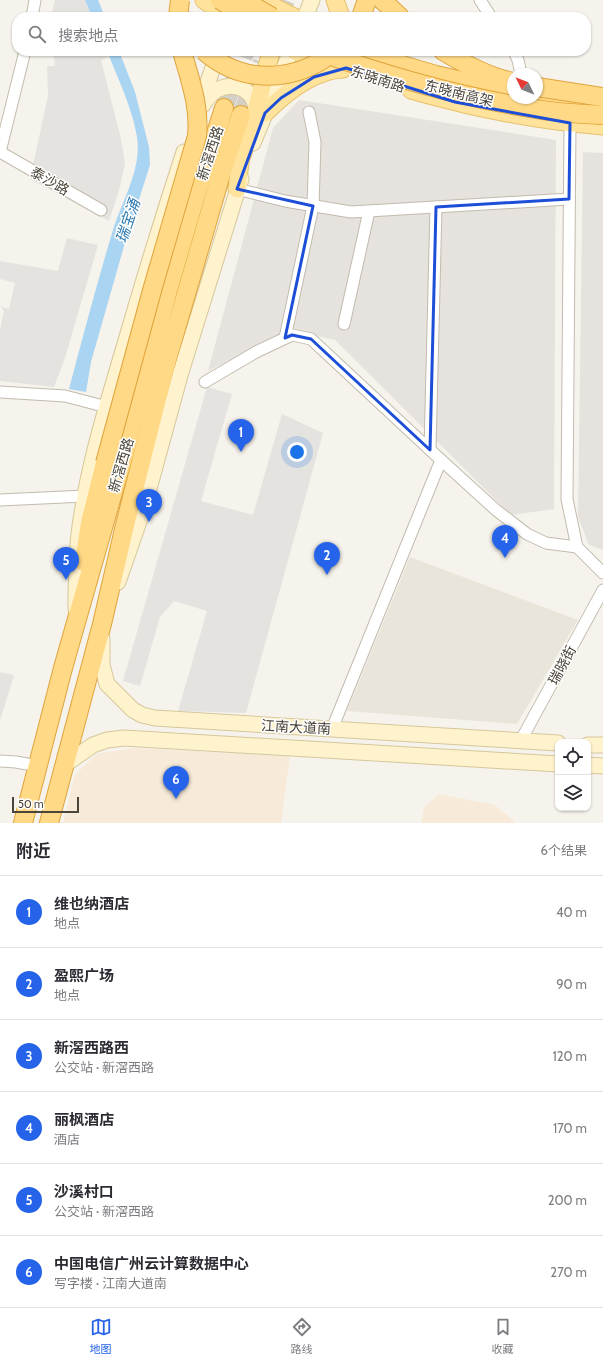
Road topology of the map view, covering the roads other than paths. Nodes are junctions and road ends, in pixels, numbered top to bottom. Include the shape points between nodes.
1 (35, 0) edge
2 (171, 0) edge
3 (180, 0) edge
4 (200, 0) edge
5 (204, 0) edge
6 (220, 0) edge
7 (239, 0) edge
8 (242, 0) edge
9 (250, 0) edge
10 (260, 0) edge
11 (312, 0) edge
12 (335, 0) edge
13 (367, 0) edge
14 (382, 0) edge
15 (480, 0) edge
16 (33, 12) edge
17 (177, 12) edge
18 (179, 12) edge
19 (204, 12) edge
20 (221, 12) edge
21 (234, 12) edge
22 (239, 12) edge
23 (260, 12) edge
24 (262, 12) edge
25 (263, 12) edge
26 (284, 12) edge
27 (308, 12) edge
28 (339, 12) edge
29 (363, 12) edge
30 (395, 12) edge
31 (488, 12) edge
32 (24, 56) edge
33 (183, 56) edge
34 (211, 56) edge
35 (211, 56) edge
36 (217, 56) edge
37 (270, 56) edge
38 (288, 56) edge
39 (308, 56) edge
40 (328, 56) edge
41 (333, 56) edge
42 (344, 56) edge
43 (372, 56) edge
44 (399, 56) edge
45 (453, 56) edge
46 (516, 56) edge
47 (346, 68) junction
48 (520, 68) edge
49 (212, 70) junction
50 (507, 80) edge
51 (507, 84) edge
52 (543, 89) edge
53 (507, 92) edge
54 (603, 96) edge
55 (543, 97) edge
56 (603, 103) edge
57 (224, 108) tunnel mouth
58 (309, 112) dead end
59 (254, 113) junction
60 (603, 115) edge
61 (194, 119) junction
62 (570, 123) junction
63 (603, 126) edge
64 (0, 152) edge
65 (237, 189) junction
66 (569, 199) junction
67 (313, 206) junction
68 (436, 207) junction
69 (101, 210) dead end
70 (369, 211) junction
71 (344, 324) dead end
72 (285, 338) junction
73 (205, 382) dead end
74 (0, 392) edge
75 (107, 407) junction
76 (430, 450) junction
77 (441, 460) junction
78 (85, 496) junction
79 (0, 500) edge
80 (577, 547) junction
81 (603, 573) edge
82 (603, 590) edge
83 (76, 622) junction
84 (102, 624) junction
85 (332, 729) junction
86 (521, 740) junction
87 (555, 743) edge
88 (591, 744) edge
89 (603, 745) edge
90 (0, 761) edge
91 (555, 764) edge
92 (64, 765) junction
93 (38, 766) junction
94 (591, 766) edge
95 (603, 766) edge
96 (23, 823) edge
97 (49, 823) edge

1 - 16 street
2 - 17 highway
3 - 18 highway, bridge
4 - 19 main road
5 - 20 main road
6 - 22 highway, bridge
7 - 21 main road
8 - 25 highway, bridge
9 - 23 main road
10 - 24 main road
10 - 26 main road
11 - 27 main road
12 - 28 main road
13 - 29 highway
14 - 30 highway
15 - 31 street
32 - 64 street
33 - 83 highway, bridge via 196,102 197,136 136,347 90,523
34 - 40 highway, bridge via 227,67 269,76 304,70
35 - 49 main road
36 - 49 main road
37 - 59 main road
38 - 59 main road
39 - 47 main road, 东晓南路
41 - 60 highway, 东晓南高架, bridge via 418,83 487,100 538,109
42 - 47 main road
43 - 53 highway, 东晓南高架 via 436,75
44 - 51 main road, 东晓南路 via 444,70
45 - 50 highway
46 - 48 street
47 - 59 main road via 326,71 305,81
47 - 62 main road, 东晓南路 via 398,87 455,102
49 - 61 main road
52 - 54 highway, bridge
55 - 56 highway
57 - 83 highway, 新滘西路 via 168,290
58 - 67 street via 316,142
59 - 61 main road via 254,100 245,90 228,85 216,90
59 - 65 main road via 240,162
59 - 84 highway, 新滘西路 via 222,171 166,363
61 - 75 main road
62 - 63 main road, 东晓南路
62 - 66 street
64 - 69 street, 泰沙路
65 - 67 street
65 - 84 main road, 江南大道南 via 138,525
66 - 68 street
66 - 80 street via 567,499
67 - 70 street via 351,212
67 - 72 street
68 - 70 street
68 - 76 street
70 - 71 street
72 - 73 street
72 - 76 street via 292,335 311,339
74 - 75 street via 64,396
75 - 78 main road
76 - 77 street
77 - 80 street via 496,510 527,534 546,544
77 - 85 street
78 - 79 street
78 - 83 main road via 76,562
80 - 81 street
82 - 86 street, 瑞晓街
83 - 93 highway, 新滘西路
84 - 85 main road, 江南大道南 via 102,665 107,684 133,710 142,715
84 - 92 highway, 新滘西路
85 - 86 main road, 江南大道南
86 - 87 main road, 江南大道南
88 - 89 main road
90 - 93 street
91 - 92 main road, 江南大道南 via 124,738 93,745
92 - 97 highway, 新滘西路
93 - 96 highway, 新滘西路
94 - 95 main road

